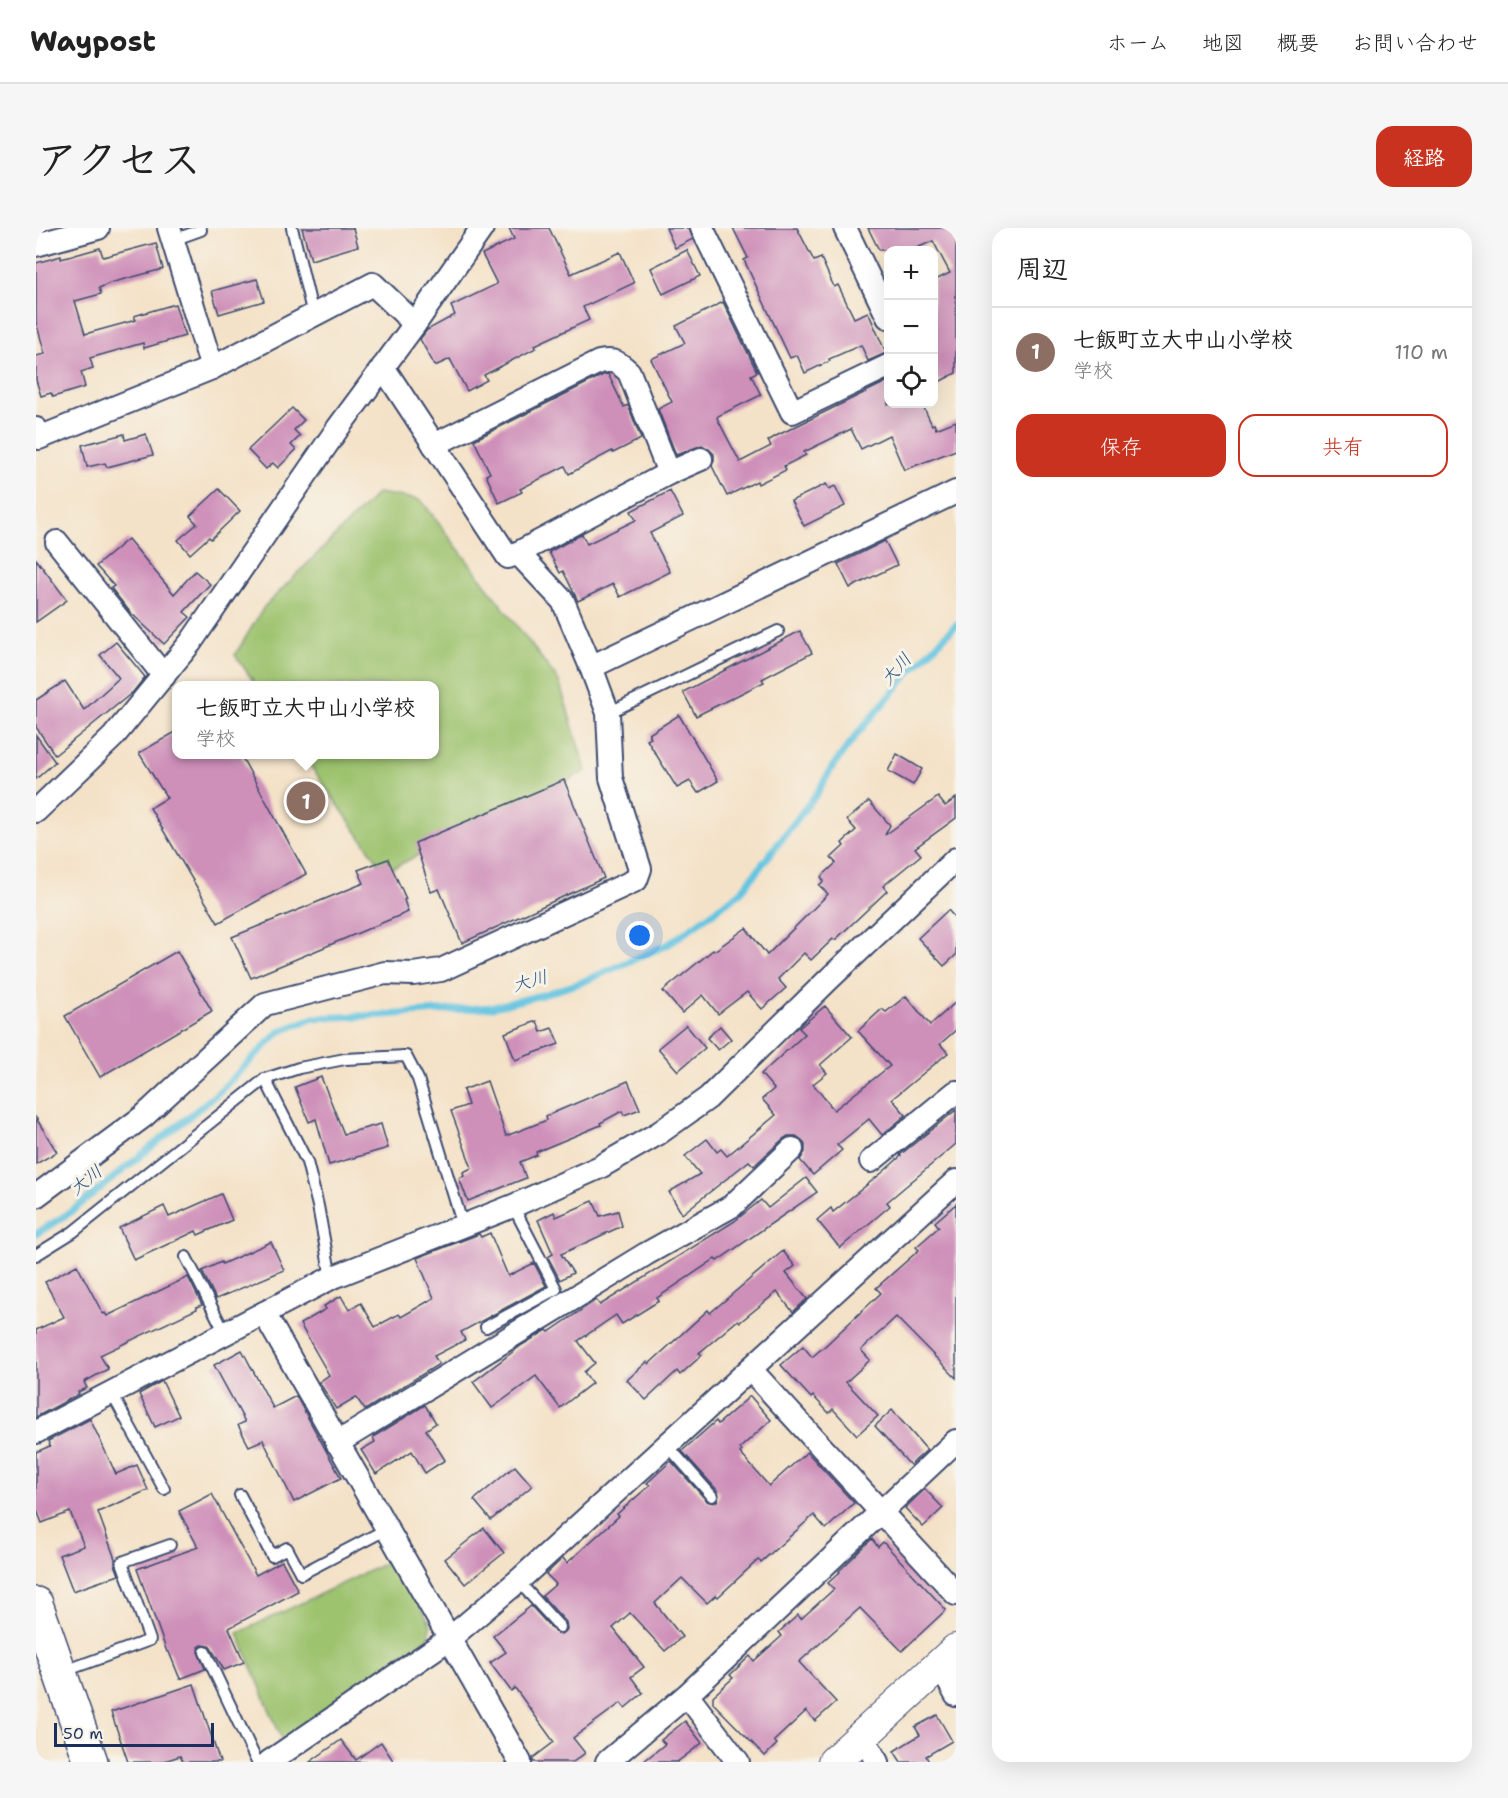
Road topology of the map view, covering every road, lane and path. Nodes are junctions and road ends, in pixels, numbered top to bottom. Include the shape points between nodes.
1 (98, 228) edge
2 (200, 228) edge
3 (292, 228) edge
4 (482, 228) edge
5 (702, 228) edge
6 (845, 228) edge
7 (171, 234) edge
8 (36, 245) edge
9 (884, 310) edge
10 (314, 315) junction
11 (415, 324) junction
12 (383, 367) junction
13 (212, 368) junction
14 (884, 368) edge
15 (36, 429) edge
16 (434, 445) junction
17 (700, 459) dead end
18 (669, 473) junction
19 (956, 492) edge
20 (57, 543) dead end
21 (518, 553) junction
22 (778, 631) dead end
23 (591, 667) junction
24 (164, 676) junction
25 (608, 713) junction
26 (36, 811) edge
27 (956, 859) edge
28 (265, 1079) junction
29 (956, 1092) edge
30 (792, 1149) dead end
31 (871, 1161) dead end
32 (956, 1181) edge
33 (36, 1196) edge
34 (513, 1206) junction
35 (463, 1226) junction
36 (36, 1255) edge
37 (186, 1257) dead end
38 (331, 1278) junction
39 (264, 1313) junction
40 (486, 1327) dead end
41 (225, 1333) junction
42 (750, 1369) junction
43 (111, 1392) junction
44 (36, 1432) edge
45 (956, 1441) edge
46 (337, 1443) junction
47 (667, 1445) junction
48 (164, 1489) dead end
49 (240, 1495) dead end
50 (712, 1496) dead end
51 (881, 1512) junction
52 (387, 1529) junction
53 (170, 1545) dead end
54 (518, 1581) junction
55 (956, 1594) edge
56 (36, 1604) edge
57 (560, 1628) dead end
58 (449, 1639) junction
59 (205, 1652) dead end
60 (948, 1658) edge
61 (60, 1672) junction
62 (687, 1695) junction
63 (956, 1695) edge
64 (870, 1750) edge
65 (91, 1762) edge
66 (257, 1762) edge
67 (269, 1762) edge
68 (520, 1762) edge
69 (607, 1762) edge
70 (738, 1762) edge
71 (834, 1762) edge

1 - 8 street
2 - 7 lane
3 - 10 lane
4 - 11 street
5 - 14 street via 792,412
6 - 9 street
7 - 13 street
10 - 11 street via 373,284
10 - 13 street
11 - 12 street
12 - 16 street
12 - 24 street
13 - 15 street via 39,438
16 - 18 street via 608,360 618,362 629,372
16 - 21 street via 508,557
17 - 18 street
18 - 21 street
19 - 23 street
20 - 24 street
21 - 23 street via 563,601
22 - 25 lane
23 - 25 street
24 - 26 street via 113,737
25 - 33 street via 611,778 640,869 636,880 441,970 385,973 265,1004 144,1116
27 - 34 street via 708,1098 659,1133 600,1167
28 - 35 lane via 345,1059 406,1056 418,1079
28 - 36 lane via 73,1232
28 - 38 lane via 306,1162
29 - 31 street
30 - 46 street via 732,1206 646,1254
32 - 42 street
34 - 35 street
34 - 40 lane via 556,1289
35 - 38 street
37 - 41 lane
38 - 39 street
39 - 41 street
39 - 46 street
41 - 43 street
42 - 47 street
42 - 51 street
43 - 44 street
43 - 48 lane
45 - 51 street
46 - 52 street
47 - 50 lane
47 - 54 street
49 - 52 lane via 272,1556 287,1548 301,1574
51 - 55 street
51 - 62 street
52 - 58 street
53 - 61 lane via 122,1562 150,1640
54 - 57 lane
54 - 58 street
56 - 61 highway
58 - 67 street
58 - 68 street
59 - 66 lane
60 - 63 street
60 - 64 main road
61 - 65 highway
62 - 69 street
62 - 70 street
64 - 71 main road

